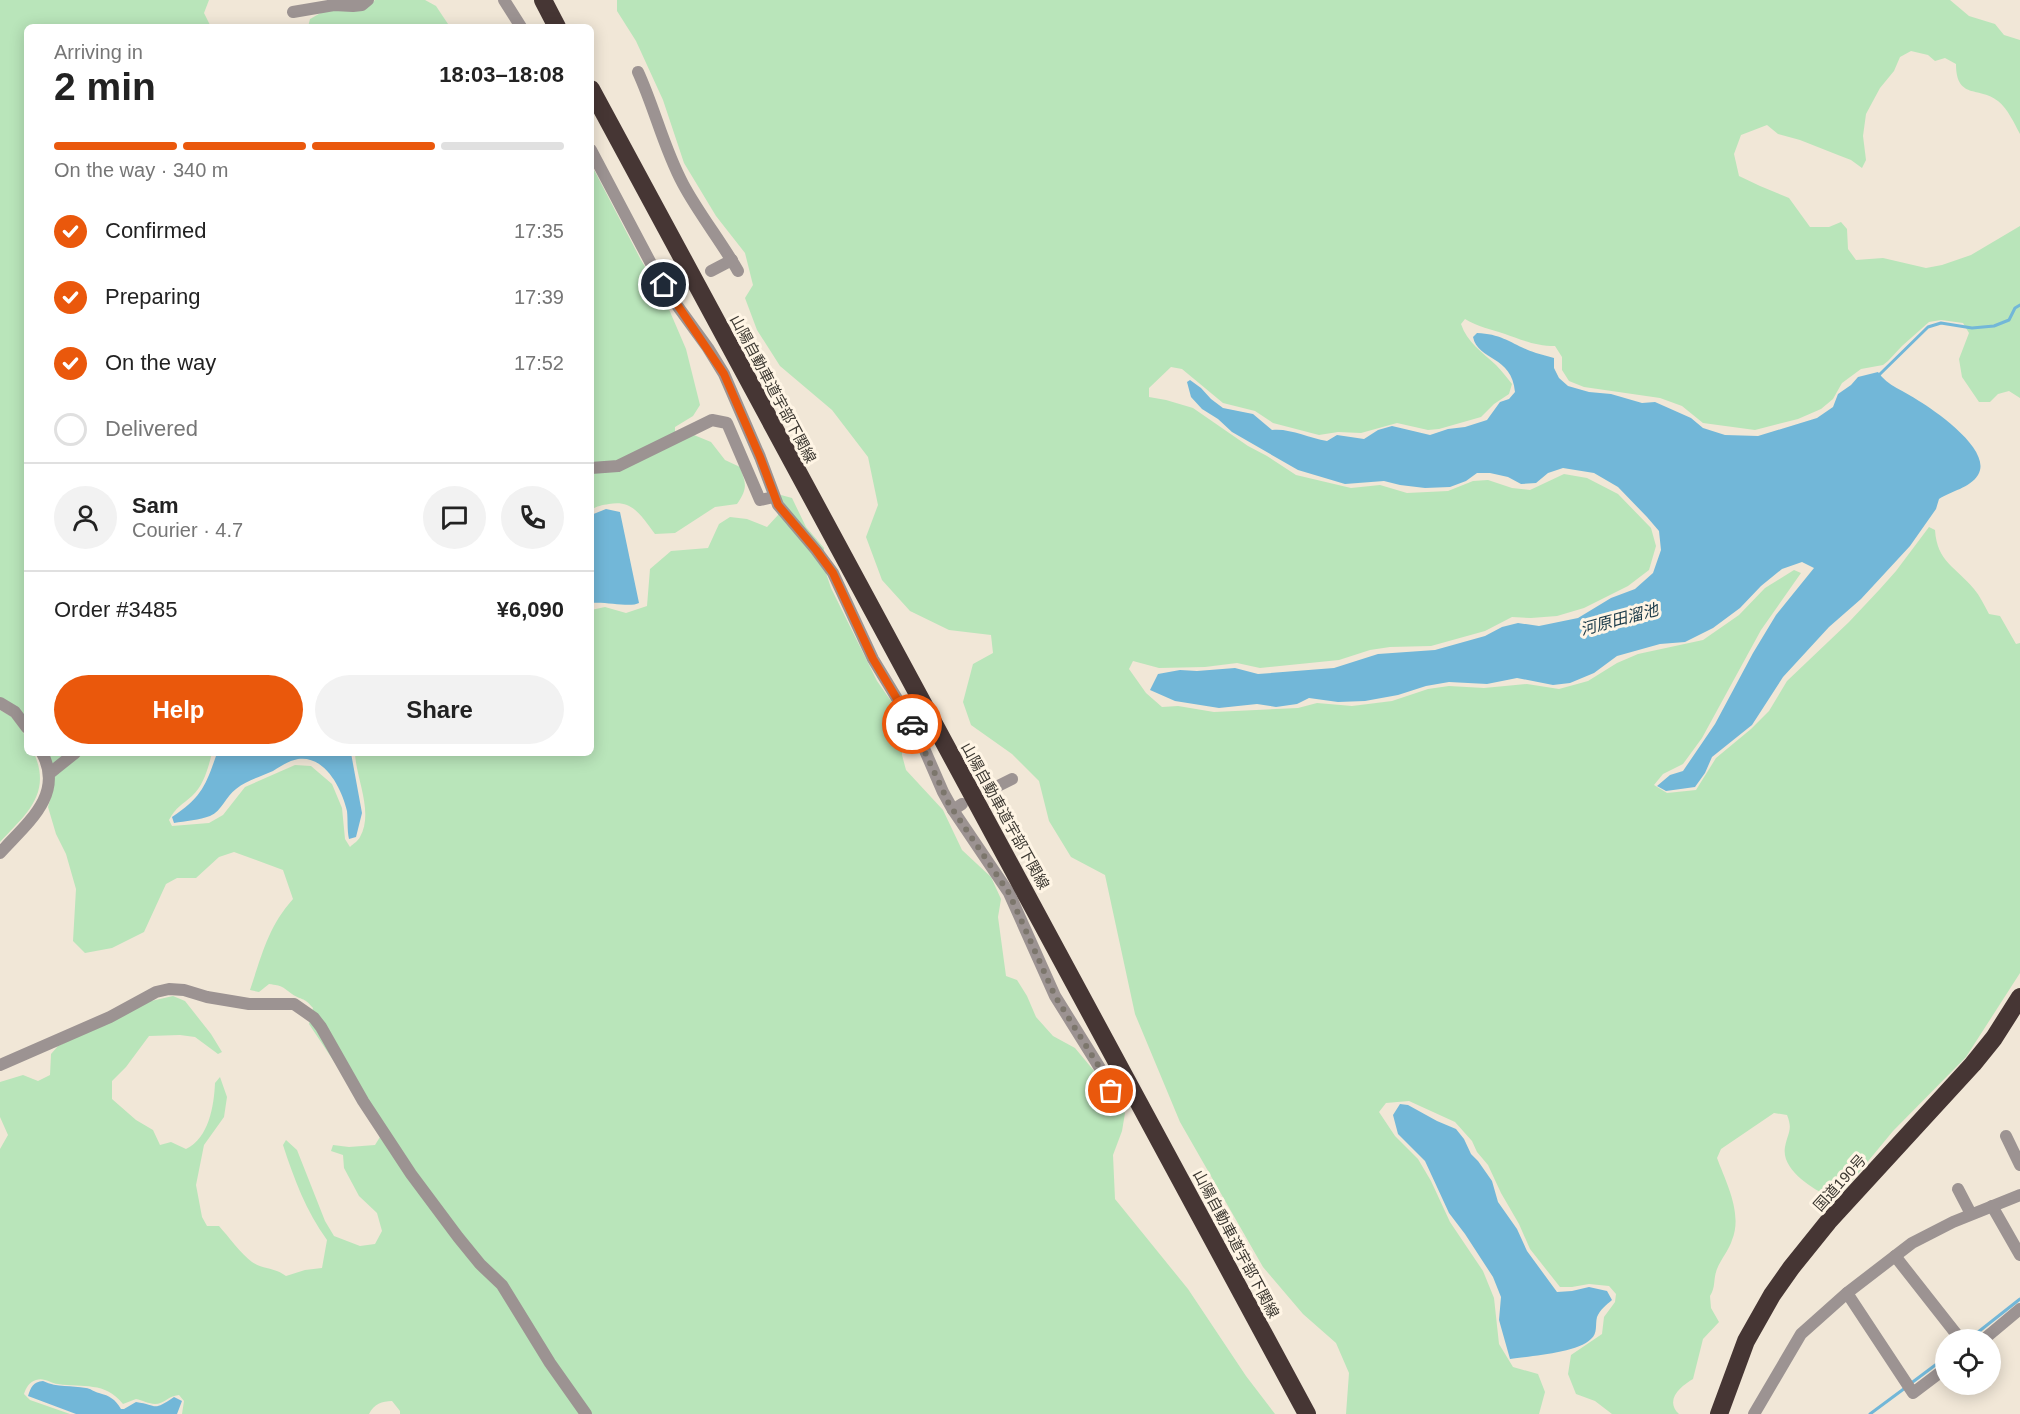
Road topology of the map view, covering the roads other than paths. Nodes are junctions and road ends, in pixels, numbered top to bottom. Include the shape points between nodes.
1 (368, 0) edge
2 (504, 0) edge
3 (543, 0) edge
4 (552, 0) edge
5 (293, 12) dead end
6 (518, 24) edge
7 (555, 24) edge
8 (564, 24) edge
9 (638, 72) dead end
10 (594, 84) edge
11 (594, 95) edge
12 (594, 156) edge
13 (670, 236) junction
14 (711, 271) dead end
15 (683, 288) dead end
16 (671, 297) junction
17 (594, 468) edge
18 (774, 497) junction
19 (0, 703) edge
20 (24, 724) edge
21 (43, 756) edge
22 (71, 756) edge
23 (50, 773) junction
24 (1012, 779) dead end
25 (992, 789) dead end
26 (0, 853) edge
27 (2020, 997) edge
28 (0, 1065) edge
29 (1111, 1091) dead end
30 (2006, 1136) dead end
31 (2020, 1165) edge
32 (1958, 1189) dead end
33 (2020, 1195) edge
34 (1992, 1206) junction
35 (1971, 1214) junction
36 (2020, 1255) edge
37 (1895, 1256) junction
38 (1847, 1293) junction
39 (2020, 1309) edge
40 (1952, 1329) edge
41 (1996, 1329) edge
42 (1935, 1376) edge
43 (586, 1414) edge
44 (1307, 1414) edge
45 (1719, 1414) edge
46 (1755, 1414) edge

1 - 5 street via 362,5
2 - 6 street
3 - 7 highway
4 - 8 highway
9 - 14 street via 670,157 735,266
10 - 13 highway, 山陽自動車道宇部下関線
11 - 13 highway, 山陽自動車道宇部下関線
12 - 16 street
13 - 44 highway, 山陽自動車道宇部下関線
15 - 16 street
16 - 18 street via 724,374
17 - 18 street via 618,466 712,420 727,423 760,501
18 - 29 street via 833,573 873,659 916,730 943,792 957,807 1009,893 1055,996
19 - 20 street via 15,712
21 - 23 street
22 - 23 street
23 - 26 street via 50,787 41,806
24 - 25 street
27 - 45 highway, 国道190号 via 1973,1064 1828,1222 1772,1294 1746,1341
28 - 43 street via 169,989 249,1004 294,1004 321,1027 411,1174 480,1264 502,1285
30 - 31 street
32 - 35 street
33 - 34 street
34 - 35 street
34 - 36 street
35 - 37 street
37 - 38 street
37 - 40 street
38 - 42 street via 1913,1393
38 - 46 street via 1801,1334
39 - 41 street

